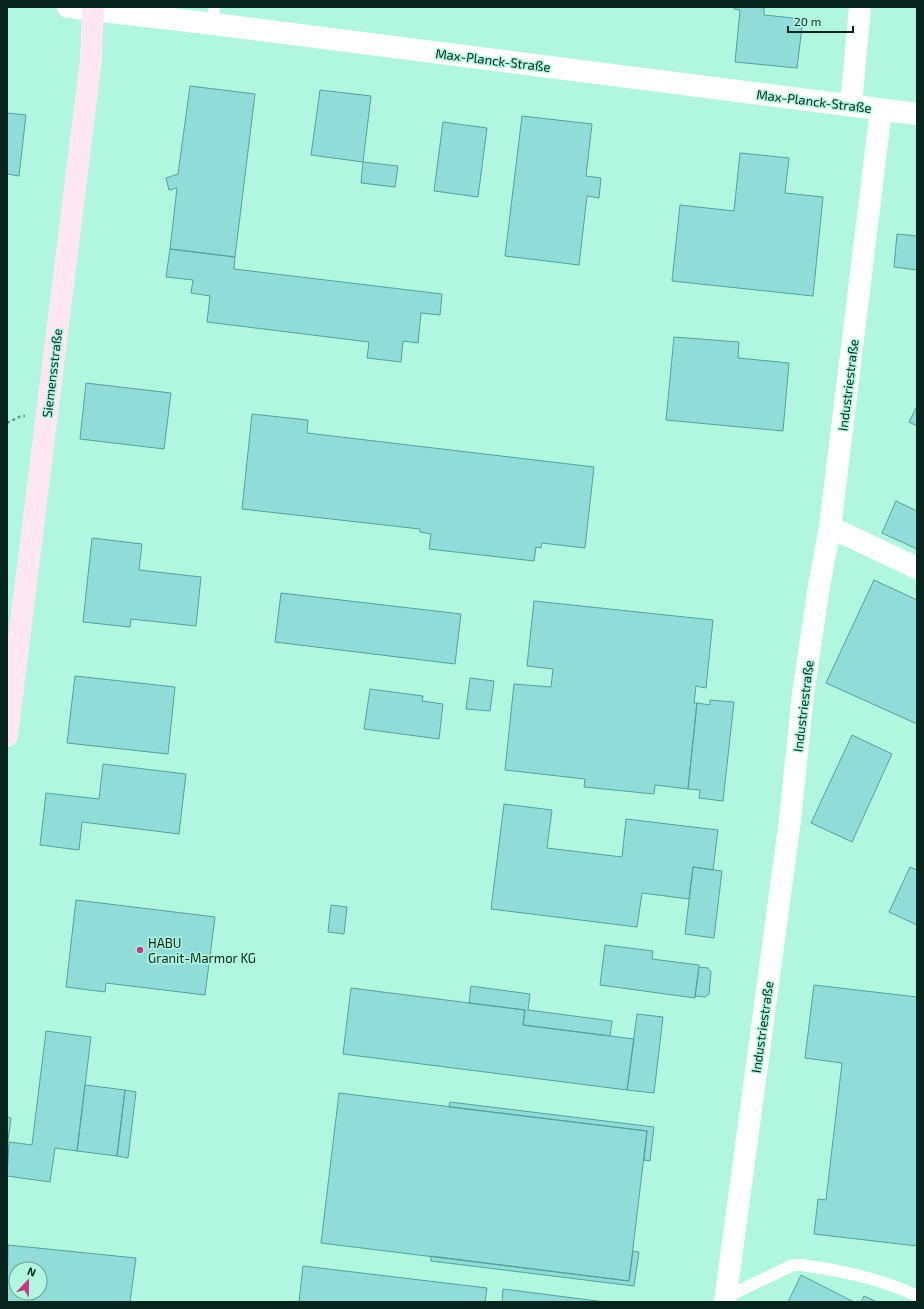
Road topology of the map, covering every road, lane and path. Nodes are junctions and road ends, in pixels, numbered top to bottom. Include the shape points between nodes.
1 (68, 7) edge
2 (860, 7) edge
3 (93, 8) edge
4 (214, 15) edge
5 (851, 105) junction
6 (881, 110) junction
7 (917, 114) edge
8 (830, 527) junction
9 (917, 568) edge
10 (7, 736) edge
11 (917, 1296) edge
12 (725, 1299) edge

1 - 3 street, Max-Planck-Straße
2 - 5 street
3 - 4 street, Max-Planck-Straße
3 - 10 main road, Siemensstraße via 92,59
4 - 5 street, Max-Planck-Straße
5 - 6 street, Max-Planck-Straße
6 - 7 street, Max-Planck-Straße
6 - 8 street, Industriestraße
8 - 9 street
8 - 12 street, Industriestraße via 803,694 790,820
11 - 12 lane via 857,1276 793,1265

